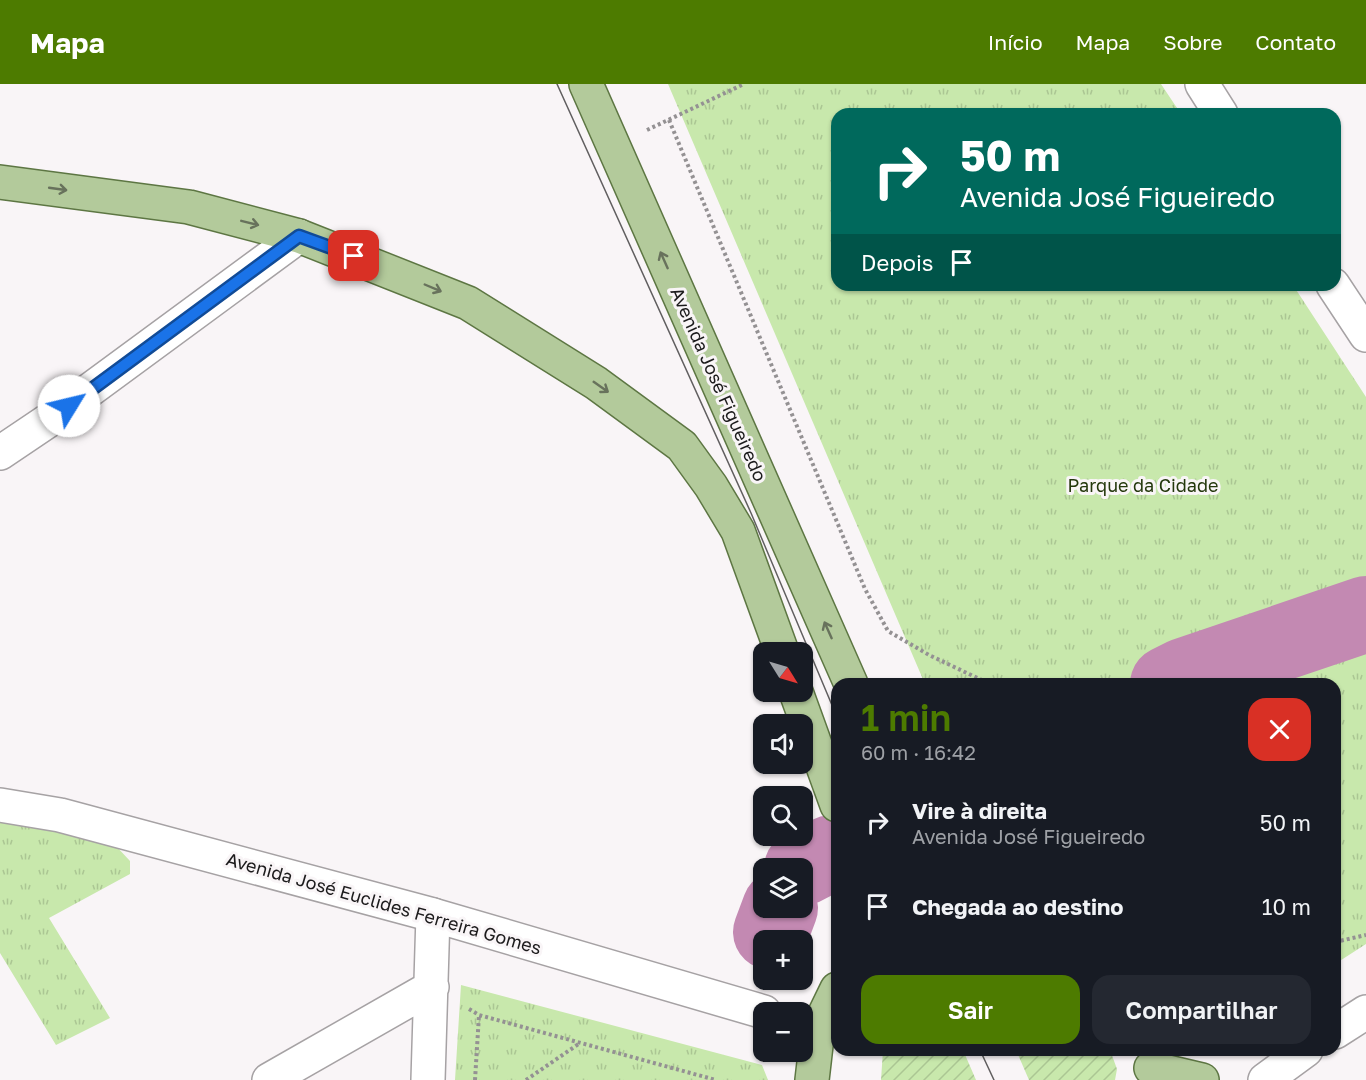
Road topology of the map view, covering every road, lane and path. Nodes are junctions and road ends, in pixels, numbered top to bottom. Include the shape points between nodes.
1 (586, 84) edge
2 (744, 84) edge
3 (1202, 84) edge
4 (1217, 108) edge
5 (669, 120) junction
6 (614, 146) junction
7 (0, 182) edge
8 (299, 236) junction
9 (1337, 291) edge
10 (1366, 335) edge
11 (0, 453) edge
12 (778, 642) edge
13 (848, 678) edge
14 (977, 678) edge
15 (800, 702) edge
16 (831, 789) edge
17 (0, 805) edge
18 (433, 915) junction
19 (1366, 935) edge
20 (1341, 941) edge
21 (432, 987) junction
22 (831, 997) edge
23 (753, 1009) edge
24 (1366, 1012) edge
25 (813, 1022) edge
26 (1341, 1028) edge
27 (580, 1042) junction
28 (1298, 1056) edge
29 (811, 1062) edge
30 (1149, 1066) edge
31 (269, 1080) edge
32 (428, 1080) edge
33 (475, 1080) edge
34 (527, 1080) edge
35 (716, 1080) edge
36 (812, 1080) edge
37 (1202, 1080) edge
38 (1265, 1080) edge

1 - 6 main road, Avenida José Figueiredo
2 - 5 path
3 - 4 street
5 - 6 path
5 - 14 path via 865,589 888,631
13 -> 6 main road, Avenida José Figueiredo
7 -> 8 main road via 189,207
8 - 11 street
8 -> 12 main road via 468,303 596,383 682,446 738,531
9 - 10 street
15 - 16 main road
17 - 18 street, Avenida José Euclides Ferreira Gomes via 60,815
18 - 21 street
18 - 23 street, Avenida José Euclides Ferreira Gomes
19 - 20 path
21 - 31 street
21 - 32 street
22 - 25 main road
24 - 26 street
27 - 33 path via 478,1015
27 - 34 path
27 - 35 path
28 - 38 street
29 - 36 main road
30 - 37 main road

